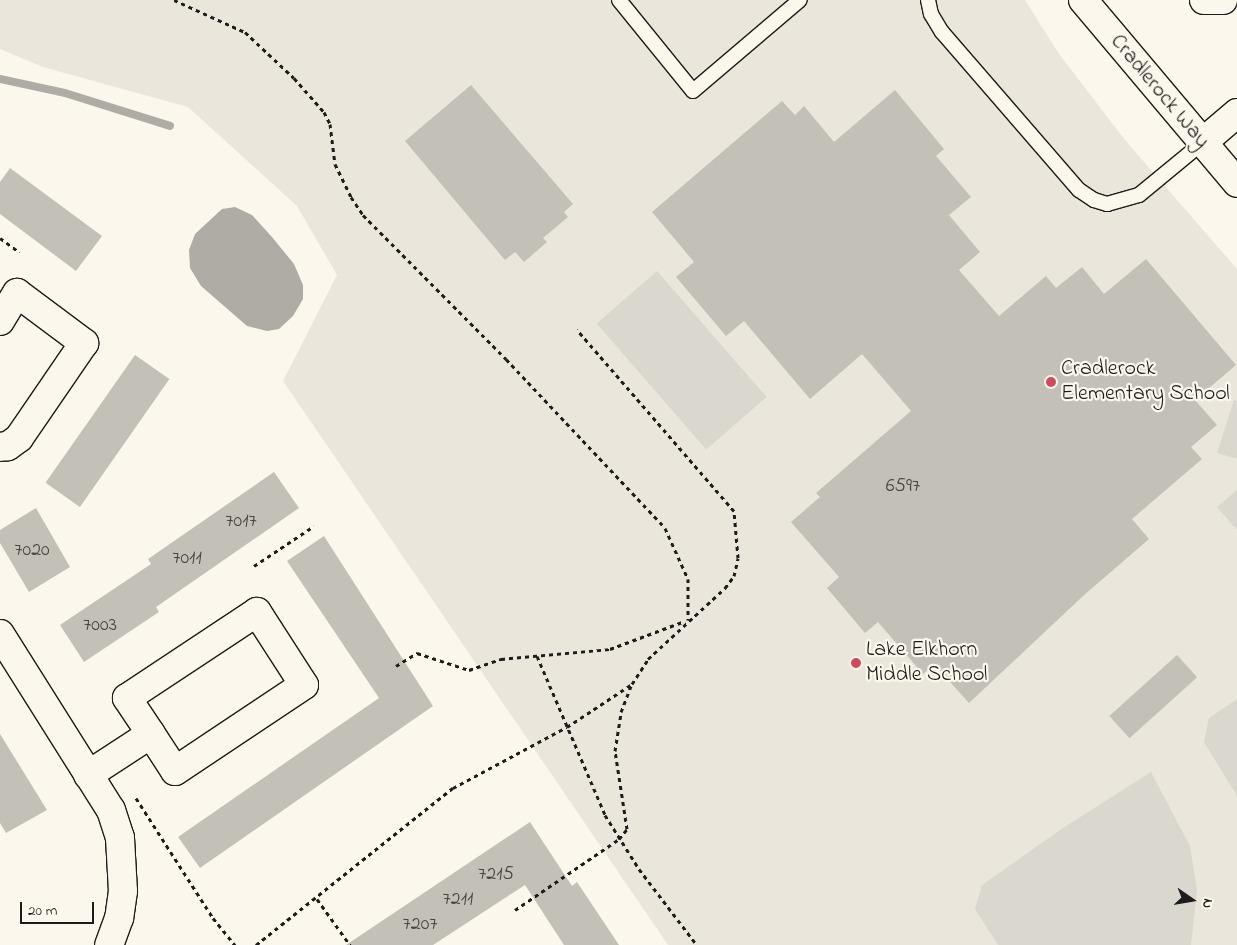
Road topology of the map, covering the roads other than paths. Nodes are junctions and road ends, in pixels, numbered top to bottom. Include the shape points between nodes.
1 (619, 0) edge
2 (800, 0) edge
3 (928, 0) edge
4 (1083, 0) edge
5 (1204, 0) edge
6 (1223, 0) edge
7 (1237, 113) edge
8 (1202, 143) junction
9 (1237, 183) edge
10 (0, 321) edge
11 (0, 447) edge
12 (0, 634) edge
13 (151, 734) junction
14 (98, 768) junction
15 (109, 945) edge

1 - 2 lane via 693,91
3 - 8 lane via 931,14 942,32 1079,190 1094,200 1107,204 1139,195
4 - 8 street, Cradlerock Way
5 - 6 street
7 - 8 street
8 - 9 street, Cradlerock Way
10 - 11 street via 17,293 84,343 19,438 8,446
12 - 14 street
13 - 13 street via 127,698 257,612 304,685 175,771
13 - 14 street
14 - 15 street via 120,838 123,891 119,918

